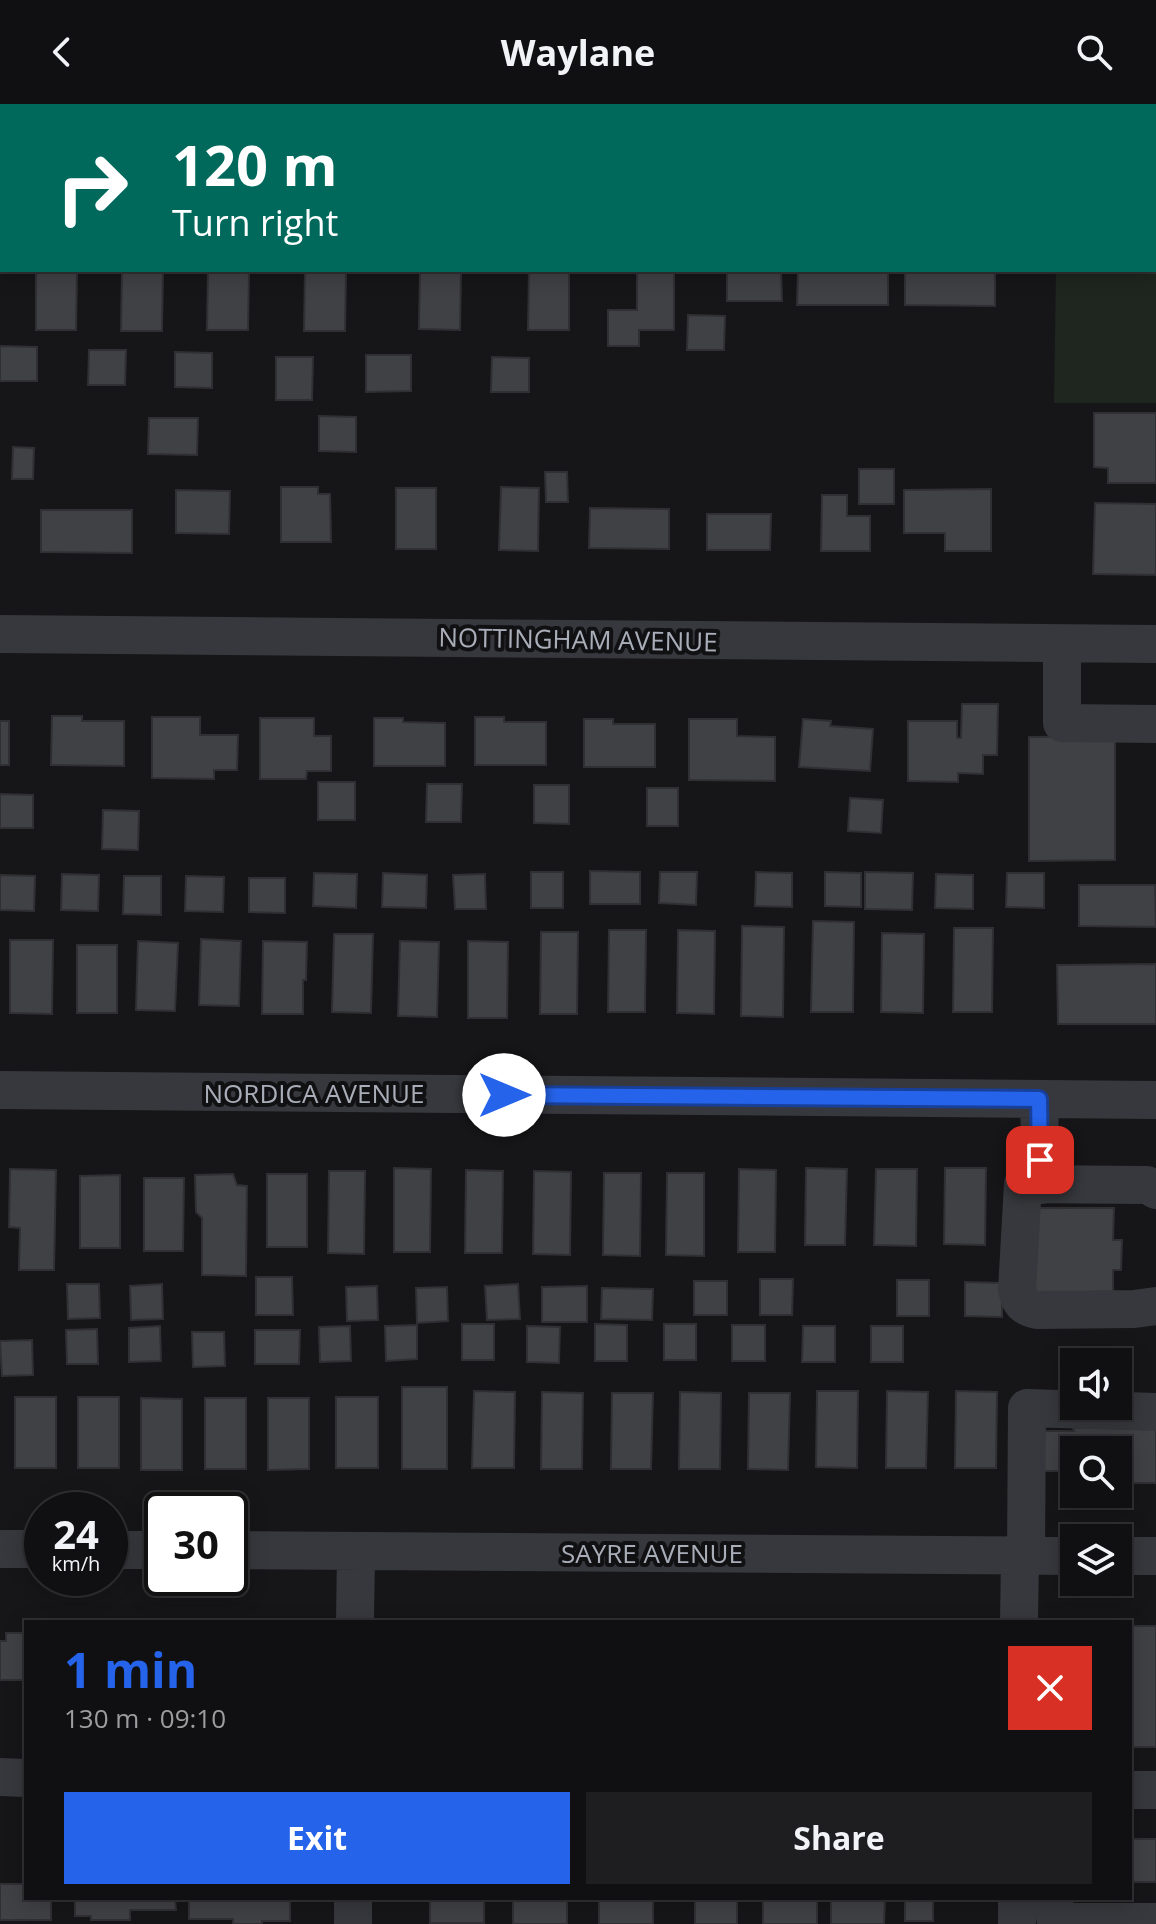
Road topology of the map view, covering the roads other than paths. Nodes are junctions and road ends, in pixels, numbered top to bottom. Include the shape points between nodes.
1 (0, 634) edge
2 (1062, 644) junction
3 (1156, 644) edge
4 (1156, 724) edge
5 (0, 1090) edge
6 (1039, 1099) junction
7 (1156, 1100) edge
8 (1041, 1185) junction
9 (1156, 1190) edge
10 (1156, 1306) edge
11 (1156, 1412) edge
12 (0, 1549) edge
13 (24, 1549) edge
14 (248, 1550) edge
15 (356, 1551) junction
16 (1023, 1556) junction
17 (1060, 1556) edge
18 (1132, 1556) edge
19 (1156, 1556) edge
20 (355, 1620) edge
21 (1019, 1620) edge
22 (0, 1777) edge
23 (24, 1778) edge
24 (1132, 1790) edge
25 (1156, 1790) edge
26 (353, 1900) edge
27 (1017, 1900) edge
28 (1054, 1900) edge
29 (1156, 1922) edge
30 (353, 1924) edge
31 (1017, 1924) edge

1 - 2 street, NOTTINGHAM AVENUE
2 - 3 street, NOTTINGHAM AVENUE
2 - 4 street via 1062,723
5 - 6 street, NORDICA AVENUE
6 - 7 street, NORDICA AVENUE
6 - 8 street
8 - 9 street via 1147,1185
8 - 10 street via 1023,1184 1017,1290 1023,1305 1037,1310
11 - 16 street via 1027,1408
12 - 13 street
14 - 15 street, SAYRE AVENUE
15 - 16 street, SAYRE AVENUE
15 - 20 street
16 - 17 street, SAYRE AVENUE
16 - 21 street
18 - 19 street
22 - 23 street
24 - 25 street
26 - 30 street
27 - 31 street
28 - 29 street via 1055,1917 1065,1922

